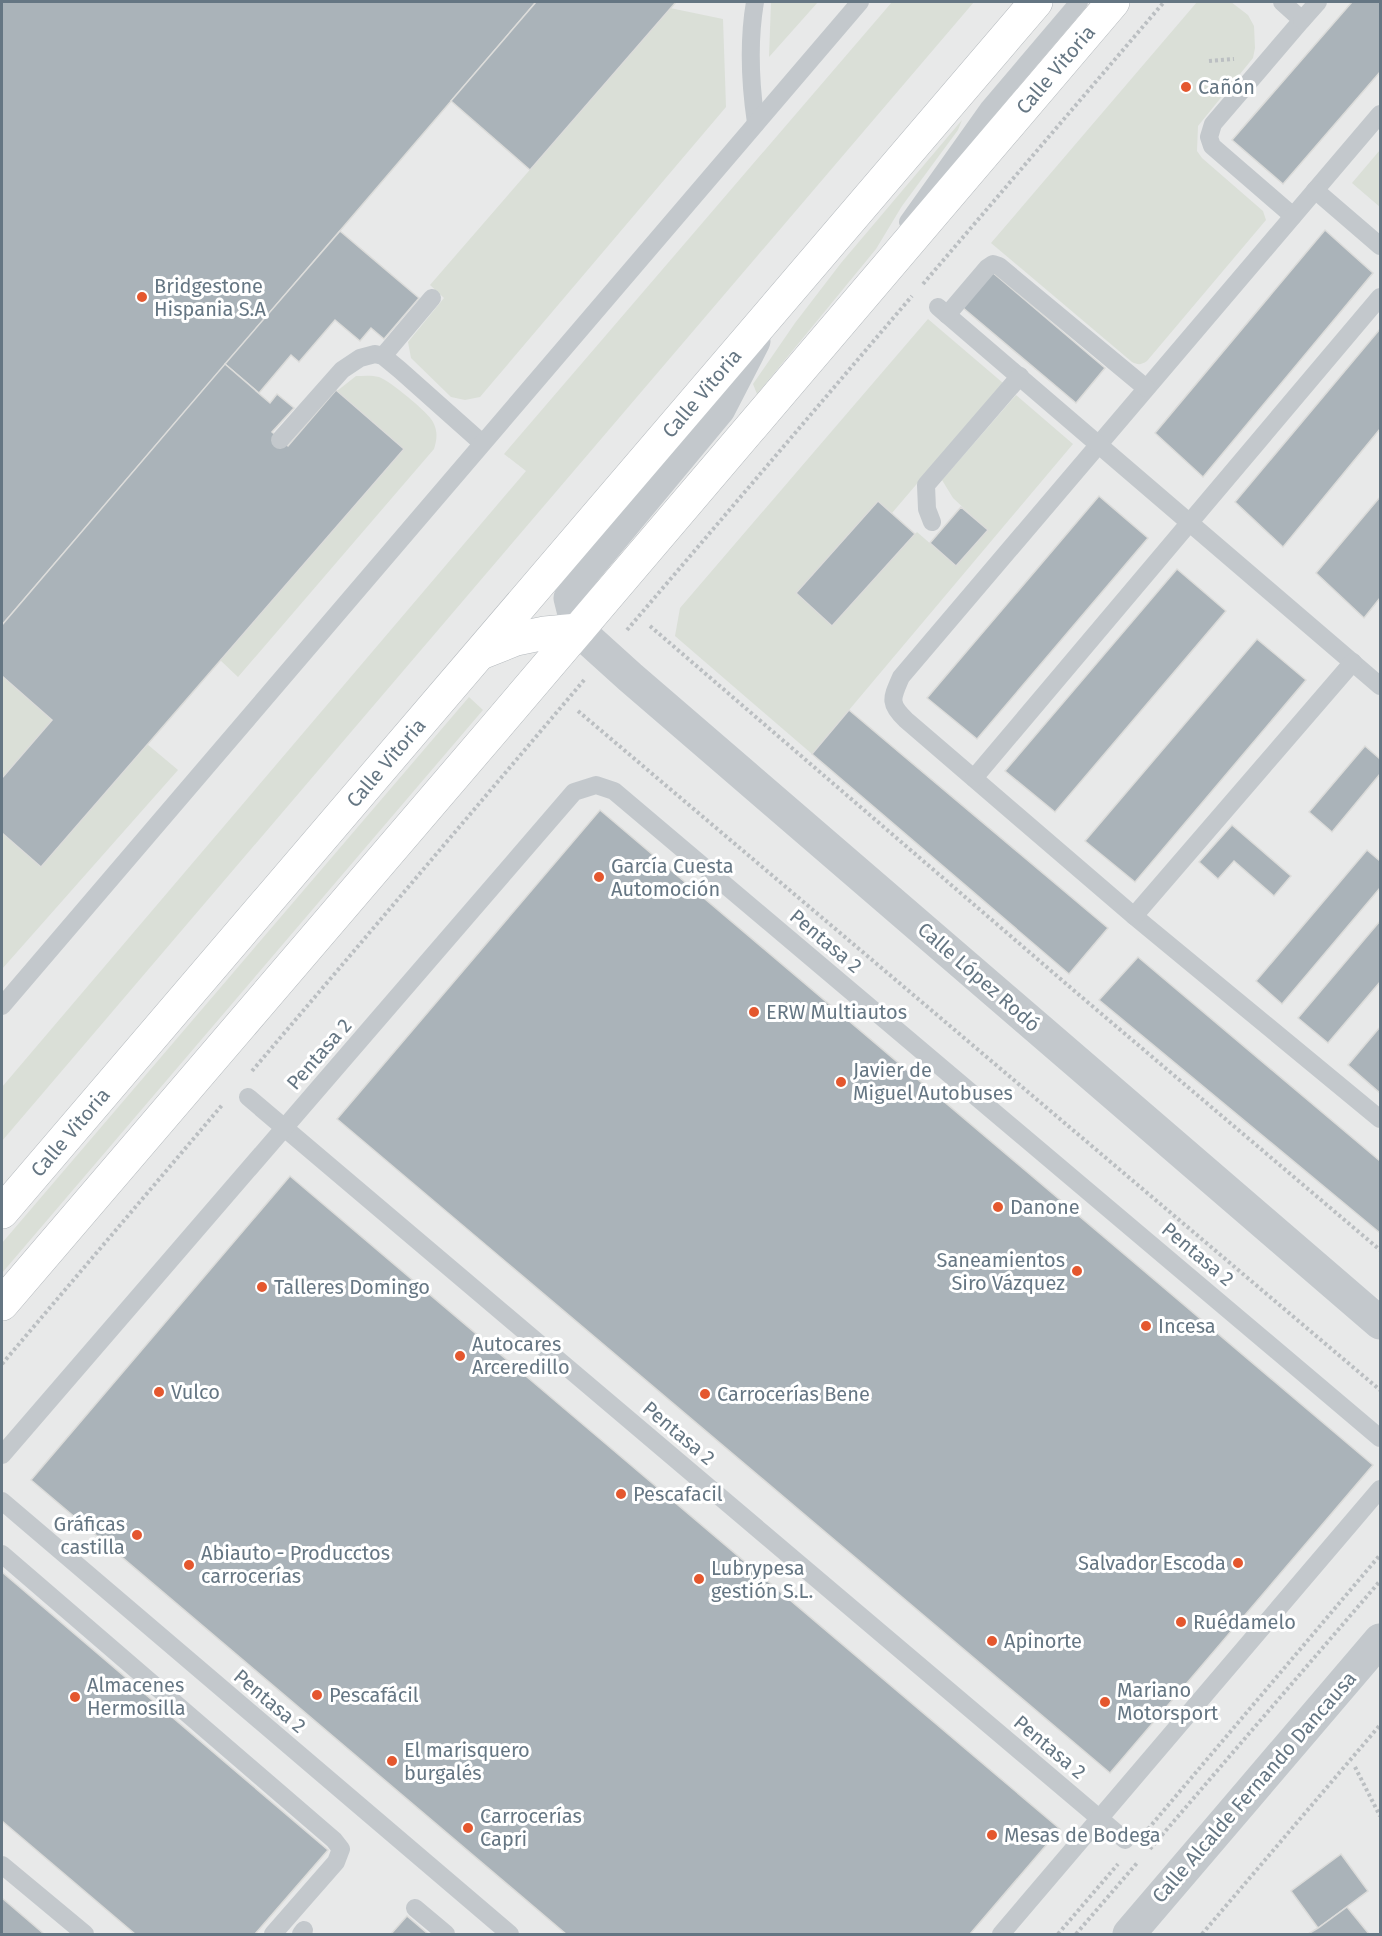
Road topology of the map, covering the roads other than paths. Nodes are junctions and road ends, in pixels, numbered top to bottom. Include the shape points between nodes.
1 (754, 2) edge
2 (860, 2) edge
3 (1036, 2) edge
4 (1078, 2) edge
5 (1113, 2) edge
6 (1282, 2) edge
7 (1318, 2) edge
8 (1302, 20) junction
9 (1380, 114) edge
10 (756, 123) junction
11 (1315, 190) junction
12 (1293, 216) junction
13 (1380, 246) edge
14 (867, 291) junction
15 (1380, 297) edge
16 (432, 298) dead end
17 (769, 313) junction
18 (383, 356) junction
19 (1020, 376) junction
20 (1146, 388) junction
21 (280, 440) dead end
22 (482, 443) junction
23 (1099, 444) junction
24 (932, 522) dead end
25 (1190, 523) junction
26 (578, 630) junction
27 (479, 654) junction
28 (1353, 662) junction
29 (1380, 686) edge
30 (974, 778) junction
31 (1134, 916) junction
32 (2, 1006) edge
33 (241, 1091) road end
34 (1380, 1119) edge
35 (285, 1127) junction
36 (2, 1212) edge
37 (2, 1304) edge
38 (1380, 1323) edge
39 (1380, 1438) edge
40 (2, 1455) edge
41 (1380, 1489) edge
42 (2, 1501) edge
43 (2, 1554) edge
44 (1380, 1640) edge
45 (1100, 1819) junction
46 (1133, 1838) road end
47 (2, 1865) edge
48 (415, 1908) dead end
49 (85, 1935) edge
50 (273, 1935) edge
51 (446, 1935) edge
52 (510, 1935) edge
53 (1000, 1935) edge
54 (1129, 1935) edge

1 - 10 lane via 750,59
2 - 10 lane
3 - 17 highway, Calle Vitoria
4 - 14 lane via 989,108 914,211
5 - 14 highway, Calle Vitoria
6 - 8 lane
7 - 8 lane
8 - 12 lane via 1212,124 1209,137 1212,146
9 - 11 lane
10 - 22 lane
11 - 12 lane
11 - 13 lane
12 - 20 lane
14 - 26 highway, Calle Vitoria
15 - 25 lane
16 - 18 lane
17 - 26 street, Calle Vitoria via 719,409 582,574 570,598
17 - 27 highway, Calle Vitoria
18 - 21 lane via 360,358 342,370
18 - 22 lane
19 - 20 lane via 942,311 993,264
19 - 23 lane
19 - 24 lane via 926,485
20 - 23 lane
22 - 32 lane
23 - 25 lane
23 - 30 lane via 901,677 892,698 896,711
25 - 28 lane
25 - 30 lane
26 - 27 highway via 516,639
26 - 37 highway, Calle Vitoria
26 - 38 street, Calle López Rodó
27 - 36 highway, Calle Vitoria
28 - 29 lane
28 - 31 lane
30 - 31 lane
31 - 34 lane
33 - 35 lane, Pentasa 2
35 - 39 lane, Pentasa 2 via 574,792 596,785 614,791
35 - 40 lane, Pentasa 2
35 - 45 lane, Pentasa 2
41 - 45 lane
42 - 52 lane, Pentasa 2
43 - 50 lane via 341,1849 336,1862
44 - 54 street, Calle Alcalde Fernando Dancausa
45 - 46 lane, Pentasa 2
45 - 53 lane
47 - 49 lane
48 - 51 lane

